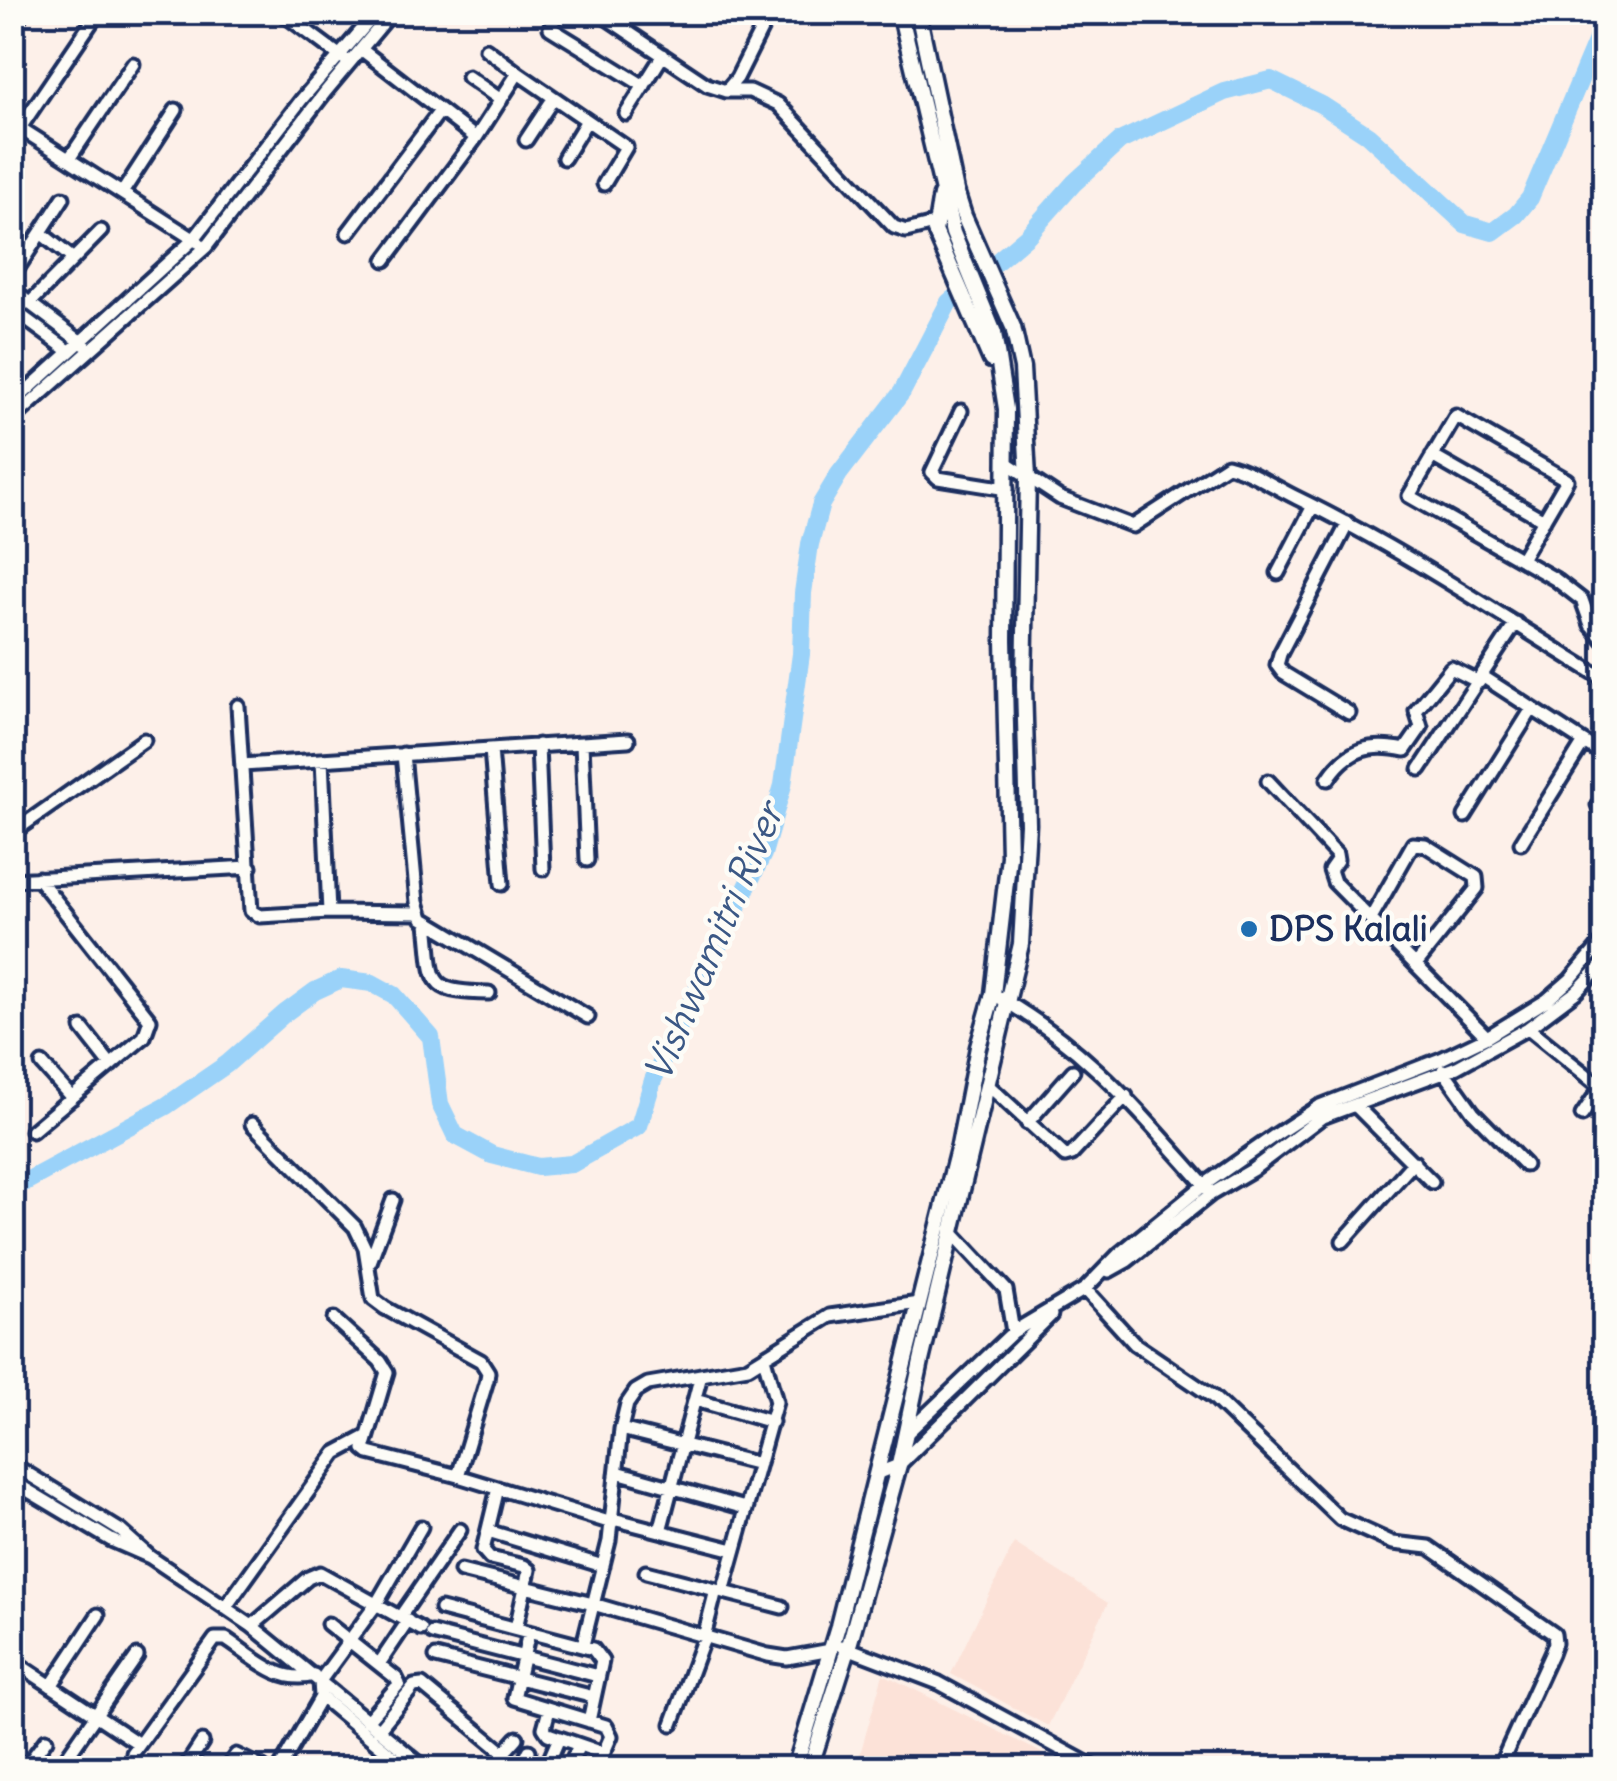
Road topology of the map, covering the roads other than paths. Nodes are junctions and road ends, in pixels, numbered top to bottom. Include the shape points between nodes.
1 (23, 12) edge
2 (281, 12) edge
3 (377, 12) edge
4 (392, 12) edge
5 (558, 12) edge
6 (770, 12) edge
7 (900, 12) edge
8 (918, 12) edge
9 (601, 13) edge
10 (93, 20) dead end
11 (12, 28) edge
12 (486, 48) dead end
13 (362, 50) junction
14 (663, 56) junction
15 (345, 60) junction
16 (132, 64) dead end
17 (518, 74) junction
18 (468, 77) dead end
19 (644, 86) junction
20 (726, 91) junction
21 (553, 99) junction
22 (501, 100) junction
23 (176, 110) dead end
24 (440, 111) junction
25 (626, 114) dead end
26 (586, 122) junction
27 (16, 125) edge
28 (476, 138) junction
29 (526, 140) dead end
30 (564, 158) dead end
31 (69, 160) junction
32 (604, 184) dead end
33 (942, 190) junction
34 (122, 193) junction
35 (64, 198) dead end
36 (935, 230) junction
37 (101, 231) dead end
38 (348, 233) dead end
39 (42, 234) junction
40 (194, 239) junction
41 (206, 247) junction
42 (72, 258) junction
43 (386, 260) dead end
44 (12, 278) edge
45 (12, 290) edge
46 (30, 302) junction
47 (12, 309) edge
48 (988, 333) junction
49 (86, 346) junction
50 (69, 351) junction
51 (12, 404) edge
52 (961, 411) dead end
53 (12, 420) edge
54 (1432, 456) junction
55 (1007, 463) junction
56 (1028, 477) junction
57 (1007, 489) junction
58 (1313, 506) junction
59 (1544, 520) junction
60 (1348, 523) junction
61 (1521, 559) junction
62 (1278, 572) dead end
63 (1604, 600) edge
64 (1516, 623) junction
65 (1591, 625) junction
66 (1604, 640) edge
67 (1480, 679) junction
68 (1604, 679) edge
69 (238, 706) dead end
70 (1532, 708) junction
71 (1349, 713) dead end
72 (144, 740) dead end
73 (628, 740) dead end
74 (1584, 742) junction
75 (582, 743) junction
76 (538, 746) junction
77 (491, 748) junction
78 (403, 754) junction
79 (1604, 755) edge
80 (322, 760) junction
81 (242, 765) junction
82 (1420, 769) dead end
83 (1328, 780) dead end
84 (1268, 781) dead end
85 (1604, 796) edge
86 (1604, 809) edge
87 (1465, 816) dead end
88 (12, 833) edge
89 (1520, 843) dead end
90 (587, 860) dead end
91 (250, 866) junction
92 (543, 869) dead end
93 (38, 878) junction
94 (12, 880) edge
95 (502, 884) dead end
96 (329, 912) junction
97 (423, 918) junction
98 (1371, 918) junction
99 (1604, 940) edge
100 (1604, 962) edge
101 (1416, 963) junction
102 (489, 993) dead end
103 (993, 994) junction
104 (1008, 1002) junction
105 (588, 1017) dead end
106 (82, 1028) dead end
107 (1528, 1028) junction
108 (1487, 1036) junction
109 (1441, 1059) junction
110 (42, 1064) dead end
111 (111, 1065) junction
112 (1073, 1071) dead end
113 (1444, 1073) junction
114 (989, 1086) junction
115 (1126, 1096) junction
116 (72, 1098) junction
117 (1357, 1107) junction
118 (1582, 1115) dead end
119 (1027, 1122) junction
120 (252, 1124) dead end
121 (32, 1132) dead end
122 (1414, 1162) junction
123 (1525, 1165) dead end
124 (1432, 1182) dead end
125 (1208, 1190) junction
126 (394, 1200) dead end
127 (940, 1221) junction
128 (952, 1232) junction
129 (1344, 1241) dead end
130 (368, 1266) junction
131 (1085, 1289) junction
132 (1065, 1301) junction
133 (919, 1303) junction
134 (334, 1319) dead end
135 (1013, 1332) junction
136 (764, 1358) junction
137 (702, 1375) junction
138 (695, 1400) junction
139 (772, 1422) junction
140 (621, 1429) junction
141 (905, 1435) junction
142 (366, 1437) junction
143 (682, 1445) junction
144 (12, 1464) edge
145 (759, 1464) junction
146 (900, 1465) junction
147 (617, 1472) junction
148 (878, 1473) junction
149 (458, 1476) junction
150 (12, 1481) edge
151 (671, 1487) junction
152 (498, 1488) junction
153 (744, 1508) junction
154 (612, 1521) junction
155 (421, 1526) dead end
156 (460, 1530) dead end
157 (488, 1531) junction
158 (660, 1531) junction
159 (734, 1550) junction
160 (150, 1558) junction
161 (602, 1566) junction
162 (461, 1571) dead end
163 (646, 1572) dead end
164 (525, 1588) junction
165 (720, 1591) junction
166 (377, 1603) junction
167 (593, 1604) junction
168 (224, 1608) junction
169 (782, 1608) dead end
170 (441, 1609) dead end
171 (98, 1615) dead end
172 (404, 1619) junction
173 (328, 1624) dead end
174 (252, 1626) junction
175 (522, 1630) junction
176 (704, 1637) junction
177 (349, 1640) junction
178 (583, 1645) junction
179 (832, 1647) junction
180 (848, 1649) junction
181 (138, 1656) dead end
182 (522, 1656) junction
183 (436, 1657) dead end
184 (12, 1660) edge
185 (378, 1664) junction
186 (598, 1676) junction
187 (317, 1678) junction
188 (518, 1678) junction
189 (51, 1686) junction
190 (321, 1697) junction
191 (594, 1697) junction
192 (550, 1710) junction
193 (96, 1716) junction
194 (588, 1720) junction
195 (367, 1721) junction
196 (672, 1724) dead end
197 (378, 1730) junction
198 (517, 1738) dead end
199 (560, 1738) junction
200 (46, 1740) dead end
201 (202, 1742) dead end
202 (139, 1744) junction
203 (578, 1745) junction
204 (530, 1751) dead end
205 (504, 1753) junction
206 (603, 1754) junction
207 (255, 1767) edge
208 (25, 1768) edge
209 (59, 1768) edge
210 (144, 1768) edge
211 (185, 1768) edge
212 (227, 1768) edge
213 (280, 1768) edge
214 (406, 1768) edge
215 (425, 1768) edge
216 (490, 1768) edge
217 (521, 1768) edge
218 (546, 1768) edge
219 (569, 1768) edge
220 (597, 1768) edge
221 (795, 1768) edge
222 (810, 1768) edge
223 (1096, 1768) edge
224 (1498, 1768) edge

1 - 11 street
2 - 15 street
3 - 15 street
4 - 13 street
5 - 19 street via 550,28
6 - 20 street
7 - 33 main road
8 - 56 main road via 964,216 1014,327
9 - 14 street
10 - 27 street
12 - 17 street
13 - 15 street
13 - 24 street
14 - 19 street
14 - 20 street
15 - 40 street via 302,99
15 - 41 street
16 - 31 street
17 - 21 street
17 - 22 street
18 - 22 street
19 - 25 street
20 - 36 street via 750,90 778,104 894,226
21 - 26 street
21 - 29 street
22 - 28 street
23 - 34 street
24 - 28 street
24 - 38 street
26 - 30 street
26 - 32 street via 626,147
27 - 31 street
28 - 43 street
31 - 34 street
33 - 36 main road
33 - 48 main road
34 - 40 street
35 - 39 street
36 - 48 main road
37 - 42 street
39 - 42 street
39 - 44 street
40 - 41 street
40 - 49 street
41 - 49 street
42 - 46 street
45 - 46 street
46 - 49 street
47 - 50 street
48 - 55 main road via 1006,409
49 - 50 street
49 - 53 street
50 - 51 street
52 - 57 street via 932,472
54 - 59 street
54 - 59 street via 1456,416 1568,480
54 - 61 street via 1409,496
55 - 56 street
55 - 57 main road
56 - 58 street via 1060,498 1133,526 1228,465
56 - 104 main road via 1028,824 1021,944
57 - 103 main road via 1009,856
58 - 60 street
58 - 62 street
59 - 61 street
60 - 64 street
60 - 71 street via 1278,665
61 - 65 street via 1582,600
63 - 65 street
64 - 67 street
64 - 68 street
65 - 66 street
67 - 70 street
67 - 82 street
67 - 83 street via 1451,668 1416,712 1421,727 1405,750 1377,744 1336,766
69 - 81 street
70 - 74 street
70 - 87 street
72 - 88 street
73 - 75 street
74 - 79 street
74 - 89 street
75 - 76 street
75 - 90 street
76 - 77 street
76 - 92 street
77 - 78 street
77 - 95 street
78 - 80 street
78 - 97 street
80 - 81 street
80 - 96 street
81 - 91 street
84 - 98 street via 1336,854 1330,874
85 - 86 street via 1598,805
91 - 93 street
91 - 96 street via 252,911 260,916
93 - 94 street
93 - 111 street via 150,1020 144,1037
96 - 97 street
97 - 102 street via 441,986
97 - 105 street
98 - 101 street
98 - 101 street via 1413,844 1476,876 1477,888
99 - 108 street via 1547,1000
100 - 107 street
101 - 108 street
103 - 104 street
103 - 127 main road
104 - 114 main road
104 - 115 street via 1072,1046
106 - 111 street
107 - 113 street
107 - 118 street via 1601,1086
108 - 109 street
109 - 113 street
109 - 125 street via 1320,1106
110 - 116 street
111 - 116 street
112 - 119 street
113 - 117 street
113 - 123 street
114 - 119 street
114 - 128 main road
115 - 119 street via 1068,1156
115 - 125 street
116 - 121 street
117 - 122 street
117 - 125 street via 1322,1117 1252,1170
120 - 130 street via 355,1226
122 - 124 street
122 - 129 street
125 - 131 street via 1127,1262
126 - 130 street
127 - 128 street
127 - 133 main road
128 - 135 street via 1006,1290
128 - 141 main road
130 - 149 street via 378,1304 481,1361 488,1372
131 - 132 street
131 - 224 street via 1134,1344 1213,1397 1340,1518 1392,1543 1428,1548 1554,1634
132 - 135 street
132 - 146 street
133 - 136 street via 830,1316
133 - 148 main road
134 - 142 street via 387,1372
135 - 141 street
136 - 137 street
136 - 139 street via 776,1402
137 - 138 street
137 - 140 street via 636,1391
138 - 139 street
138 - 143 street
139 - 145 street
140 - 143 street
140 - 147 street
141 - 146 main road
142 - 149 street via 368,1452
142 - 168 street via 336,1454
143 - 145 street
143 - 151 street
144 - 160 street via 121,1531
145 - 153 street
146 - 148 street
146 - 180 main road
147 - 151 street
147 - 154 street
148 - 179 main road
149 - 152 street
150 - 160 street
151 - 153 street
151 - 158 street
152 - 154 street
152 - 157 street
153 - 159 street
154 - 158 street
154 - 161 street
155 - 166 street
156 - 172 street
157 - 161 street
157 - 164 street via 485,1555 528,1568
158 - 159 street
159 - 165 street
160 - 168 street
161 - 167 street
162 - 164 street
163 - 165 street
164 - 167 street
164 - 175 street
165 - 169 street
165 - 176 street
166 - 172 street
166 - 174 street via 320,1573
166 - 177 street
167 - 176 street
167 - 178 street
168 - 174 street
170 - 175 street
171 - 189 street
172 - 182 street
172 - 185 street
173 - 177 street
174 - 187 street
175 - 178 street
175 - 182 street
176 - 179 street via 787,1658
176 - 196 street
177 - 185 street
177 - 187 street
178 - 186 street via 599,1655
179 - 180 street
179 - 221 main road
180 - 222 main road
180 - 223 street via 938,1684
181 - 193 street
182 - 186 street
182 - 188 street
183 - 188 street
184 - 189 street
185 - 195 street via 399,1684
186 - 191 street
187 - 190 street
187 - 195 street
187 - 202 street via 281,1675 226,1639 215,1639
188 - 191 street
188 - 192 street via 514,1698
189 - 193 street
190 - 213 street
190 - 214 street
191 - 194 street
192 - 194 street
192 - 199 street via 544,1731
193 - 202 street
193 - 209 street
194 - 206 street via 609,1729
195 - 197 street
197 - 205 street via 422,1684
197 - 215 street
198 - 205 street
199 - 203 street
199 - 218 street
200 - 208 street
201 - 211 street
202 - 210 street via 132,1756
203 - 206 street
203 - 219 street
204 - 217 street
205 - 216 street
206 - 220 street
207 - 212 street via 236,1755

